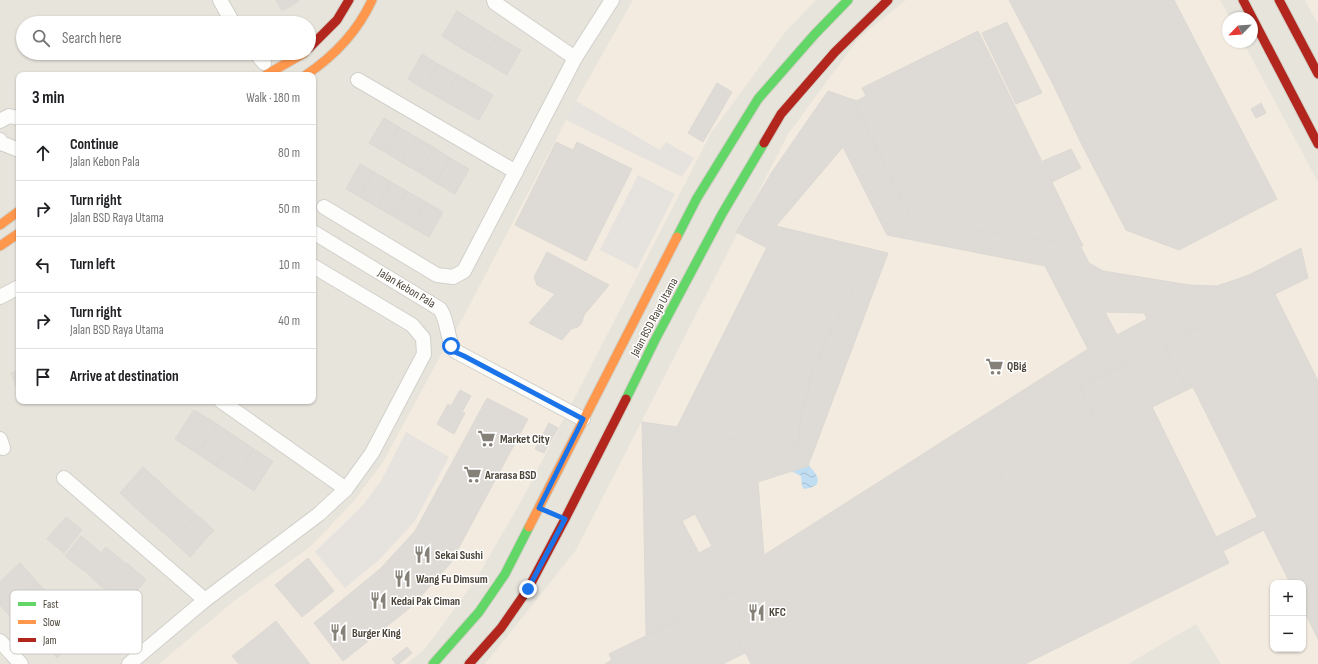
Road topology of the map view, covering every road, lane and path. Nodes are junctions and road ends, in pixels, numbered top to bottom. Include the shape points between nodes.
1 (220, 0) edge
2 (349, 0) edge
3 (372, 0) edge
4 (612, 0) edge
5 (848, 0) edge
6 (888, 0) edge
7 (1243, 0) edge
8 (1279, 0) edge
9 (492, 1) edge
10 (345, 10) junction
11 (229, 16) edge
12 (361, 21) junction
13 (316, 41) edge
14 (575, 58) junction
15 (277, 60) edge
16 (262, 64) edge
17 (311, 72) edge
18 (1318, 74) edge
19 (358, 80) dead end
20 (16, 117) edge
21 (0, 121) edge
22 (0, 140) edge
23 (1318, 144) edge
24 (16, 149) edge
25 (516, 172) junction
26 (324, 207) dead end
27 (16, 213) edge
28 (0, 225) edge
29 (316, 234) edge
30 (16, 235) edge
31 (0, 246) edge
32 (316, 268) edge
33 (16, 288) edge
34 (0, 297) edge
35 (225, 404) edge
36 (583, 419) junction
37 (64, 478) dead end
38 (346, 489) junction
39 (205, 600) junction
40 (0, 641) edge
41 (10, 652) edge
42 (142, 653) edge
43 (12, 654) edge
44 (141, 654) edge
45 (21, 664) edge
46 (129, 664) edge
47 (433, 664) edge
48 (469, 664) edge

1 - 11 street
2 - 10 main road
3 - 12 main road
4 - 14 street
5 - 36 main road, Jalan BSD Raya Utama via 758,98 698,198
6 - 48 main road, Jalan BSD Raya Utama via 836,52 781,114 722,214 562,518 528,589 501,628
7 - 23 main road
8 - 18 main road
9 - 14 street
10 - 12 main road
10 - 13 main road
12 - 17 main road via 341,46
14 - 25 street
15 - 16 main road
19 - 25 street
20 - 21 street via 9,116
22 - 24 street via 1,143
25 - 26 street via 464,271 453,277 436,275
27 - 28 main road
29 - 36 street, Jalan Kebon Pala via 440,309 446,318 451,346 455,352
30 - 31 main road
32 - 38 street via 412,325 423,338 424,354 372,453
33 - 34 street
35 - 38 street
36 - 47 main road, Jalan BSD Raya Utama via 542,510 505,574 479,612
37 - 39 street
38 - 39 street via 319,514
39 - 42 street
40 - 41 street
43 - 45 street
44 - 46 street

